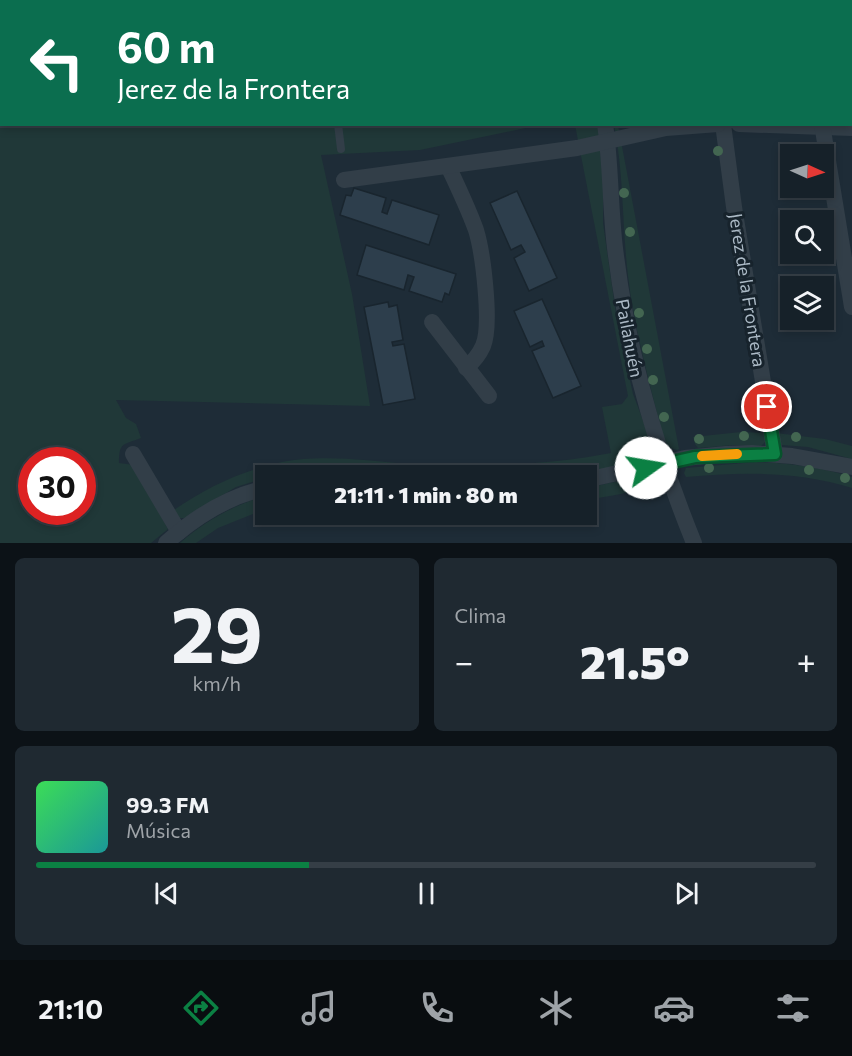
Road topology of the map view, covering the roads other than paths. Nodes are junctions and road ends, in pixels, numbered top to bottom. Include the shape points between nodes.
1 (338, 126) edge
2 (605, 126) edge
3 (692, 126) edge
4 (723, 126) edge
5 (822, 126) edge
6 (852, 128) edge
7 (607, 142) junction
8 (341, 149) dead end
9 (448, 166) junction
10 (344, 180) dead end
11 (852, 307) edge
12 (432, 322) dead end
13 (466, 368) junction
14 (489, 396) dead end
15 (133, 454) dead end
16 (775, 454) junction
17 (663, 464) junction
18 (852, 467) edge
19 (597, 478) edge
20 (255, 491) edge
21 (172, 537) edge
22 (694, 543) edge

1 - 8 lane
2 - 7 street, Pailahuén
3 - 7 street
4 - 16 street, Jerez de la Frontera
5 - 6 street
5 - 11 street
7 - 9 street
7 - 17 street, Pailahuén via 614,245 627,327
9 - 10 street
9 - 13 street via 477,234 484,285 484,344
12 - 13 street
13 - 14 street
15 - 21 street
16 - 17 street via 695,457
16 - 18 street
17 - 19 street
17 - 22 street, Pailahuén
20 - 21 street via 227,501

